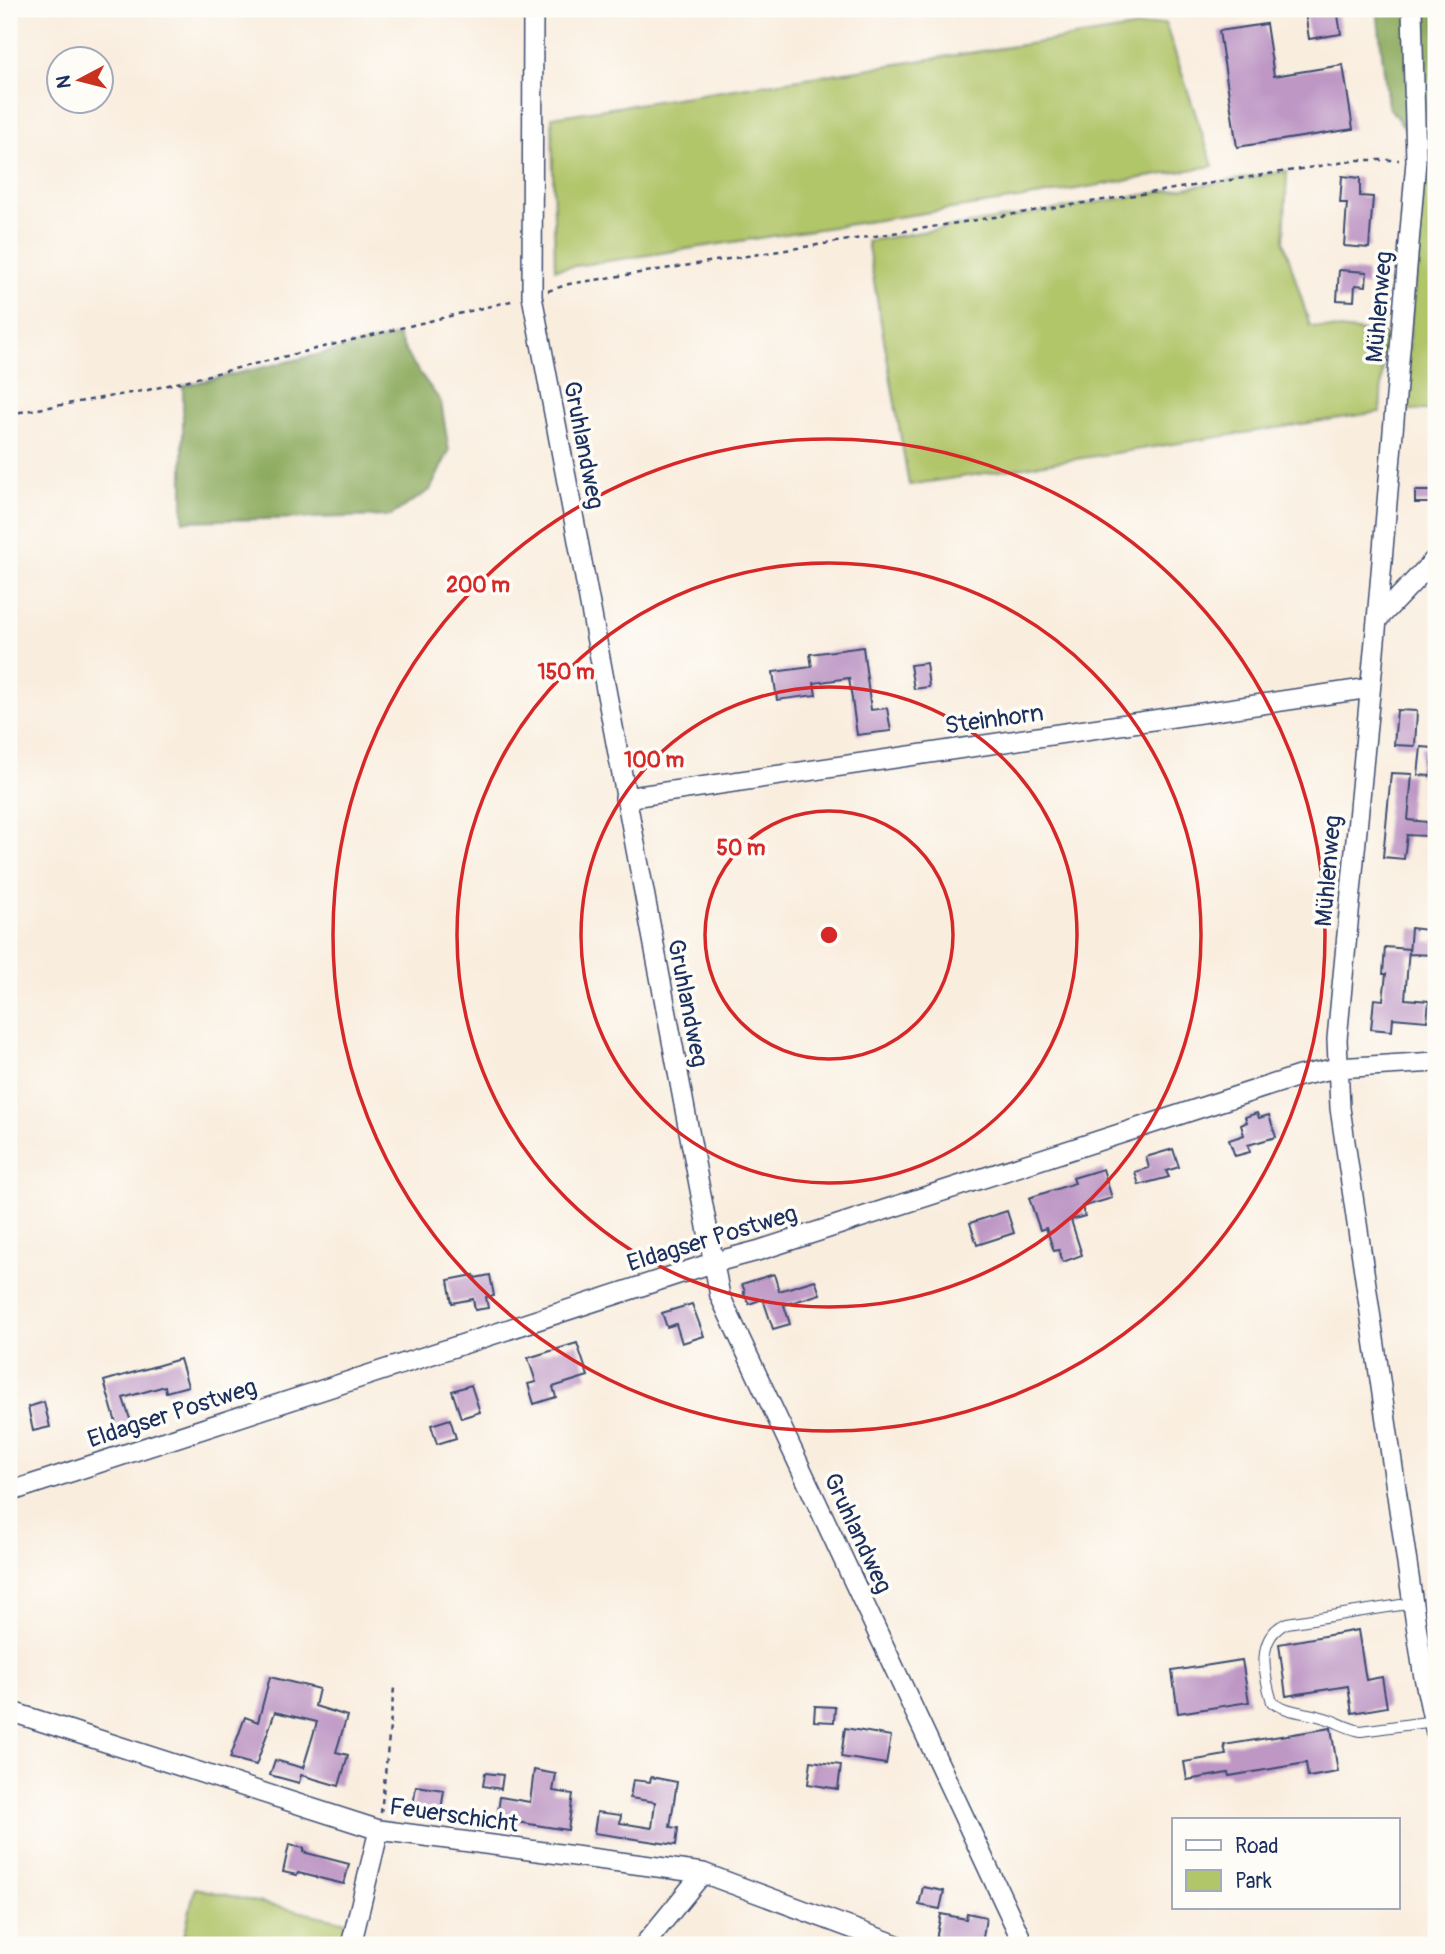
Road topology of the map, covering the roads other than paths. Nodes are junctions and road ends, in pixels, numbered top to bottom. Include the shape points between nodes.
1 (533, 9) edge
2 (1412, 9) edge
3 (1436, 558) edge
4 (1377, 620) junction
5 (1370, 688) junction
6 (625, 798) junction
7 (1436, 1062) edge
8 (1337, 1068) junction
9 (712, 1263) junction
10 (9, 1492) edge
11 (1413, 1602) junction
12 (9, 1711) edge
13 (1435, 1727) edge
14 (379, 1830) junction
15 (703, 1873) junction
16 (351, 1945) edge
17 (644, 1945) edge
18 (897, 1945) edge
19 (1024, 1945) edge

1 - 6 street, Gruhlandweg via 532,296
2 - 4 street, Mühlenweg via 1416,161
3 - 4 street
4 - 5 street, Mühlenweg
5 - 6 street, Steinhorn
5 - 8 street, Mühlenweg
6 - 9 street, Gruhlandweg
7 - 8 street, Eldagser Postweg
8 - 9 street, Eldagser Postweg via 1299,1076
8 - 11 street, Mühlenweg
9 - 10 street, Eldagser Postweg
9 - 19 street, Gruhlandweg via 720,1296
11 - 13 street, Mühlenweg
11 - 13 lane via 1276,1628 1264,1654 1268,1686 1272,1702 1281,1708 1351,1729
12 - 14 street, Feuerschicht
14 - 15 street, Feuerschicht
14 - 16 street
15 - 17 street
15 - 18 street, Feuerschicht

